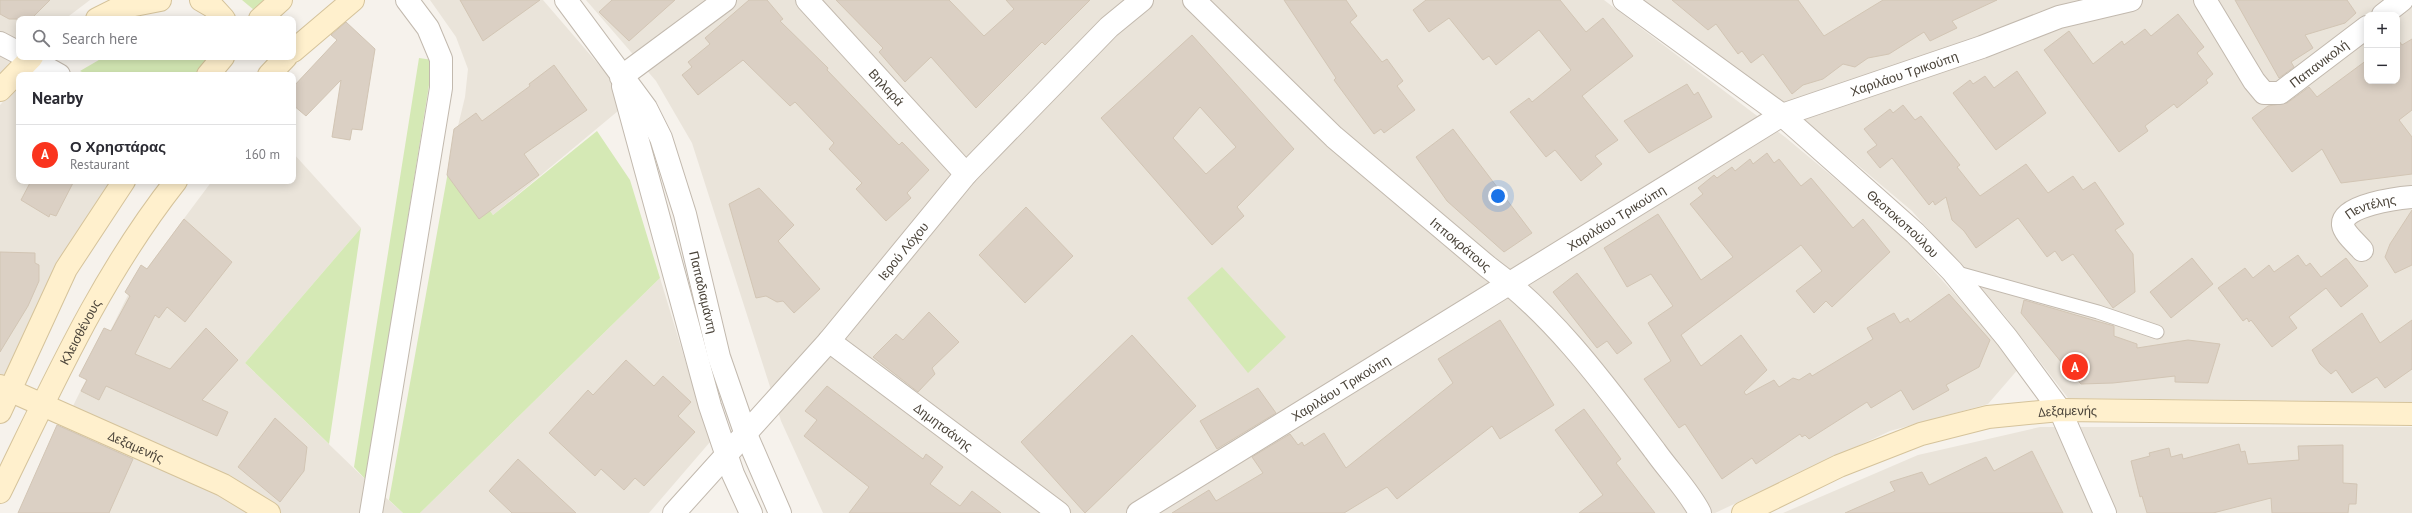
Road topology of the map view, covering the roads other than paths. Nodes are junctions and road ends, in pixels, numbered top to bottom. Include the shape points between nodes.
1 (160, 0) edge
2 (201, 0) edge
3 (281, 0) edge
4 (353, 0) edge
5 (407, 0) edge
6 (566, 0) edge
7 (726, 0) edge
8 (807, 0) edge
9 (1142, 0) edge
10 (1194, 0) edge
11 (1624, 0) edge
12 (2131, 0) edge
13 (2205, 0) edge
14 (2402, 0) edge
15 (122, 3) edge
16 (2387, 12) edge
17 (101, 16) edge
18 (221, 16) edge
19 (263, 16) edge
20 (2364, 30) edge
21 (0, 43) edge
22 (296, 48) edge
23 (16, 51) edge
24 (24, 60) edge
25 (34, 60) edge
26 (221, 60) edge
27 (282, 60) edge
28 (54, 72) edge
29 (211, 72) edge
30 (272, 72) edge
31 (621, 77) junction
32 (0, 90) edge
33 (1782, 115) junction
34 (966, 174) junction
35 (122, 184) edge
36 (174, 184) edge
37 (2412, 197) edge
38 (2362, 250) dead end
39 (1952, 271) junction
40 (1509, 283) junction
41 (2157, 332) dead end
42 (829, 341) junction
43 (5, 388) edge
44 (44, 404) junction
45 (2060, 410) junction
46 (0, 412) edge
47 (2412, 414) edge
48 (745, 432) junction
49 (725, 453) junction
50 (0, 492) edge
51 (269, 513) edge
52 (370, 513) edge
53 (674, 513) edge
54 (751, 513) edge
55 (780, 513) edge
56 (1059, 513) edge
57 (1138, 513) edge
58 (1700, 513) edge
59 (1743, 513) edge
60 (2105, 513) edge

1 - 15 main road
2 - 18 main road
3 - 19 main road
4 - 22 main road
5 - 52 street via 428,28 441,59 441,88
6 - 31 street, Παπαδιαμάντη
7 - 31 street
8 - 34 street, Βηλαρά
9 - 34 street, Ιερού Λόχου via 1109,27
10 - 40 street, Ιπποκράτους via 1334,136
11 - 33 street, Θεοτοκοπούλου
12 - 33 street, Χαριλάου Τρικούπη via 2059,17 1982,47
13 - 20 street, Παπανικολή via 2254,81 2264,93 2269,94 2280,93
14 - 16 street
15 - 17 main road
21 - 23 street
24 - 32 main road
25 - 28 street
26 - 29 main road
27 - 30 main road
31 - 48 street, Παπαδιαμάντη via 646,108 662,138 674,172 719,357
31 - 49 street, Παπαδιαμάντη
33 - 39 street, Θεοτοκοπούλου via 1915,233
33 - 40 street, Χαριλάου Τρικούπη
34 - 42 street, Ιερού Λόχου
35 - 43 main road via 66,269
36 - 44 main road, Κλεισθένους via 119,260 92,307
37 - 38 street, Πεντέλης via 2381,200 2356,210 2345,218 2343,224 2346,232
39 - 41 lane via 2098,312
39 - 45 street, Θεοτοκοπούλου via 2007,338
40 - 57 street, Χαριλάου Τρικούπη
40 - 58 street, Ιπποκράτους via 1557,329 1607,387
42 - 48 street, Ιερού Λόχου
42 - 56 street, Δημητσάνης
43 - 44 main road, Δεξαμενής
43 - 46 main road
44 - 50 main road, Κλεισθένους
44 - 51 main road, Δεξαμενής via 223,485
45 - 47 main road, Δεξαμενής
45 - 59 main road, Δεξαμενής via 1988,417 1921,434 1839,466
45 - 60 street, Θεοτοκοπούλου
48 - 49 street, Ιερού Λόχου
48 - 55 street, Παπαδιαμάντη
49 - 53 street, Ιερού Λόχου
49 - 54 street, Παπαδιαμάντη

